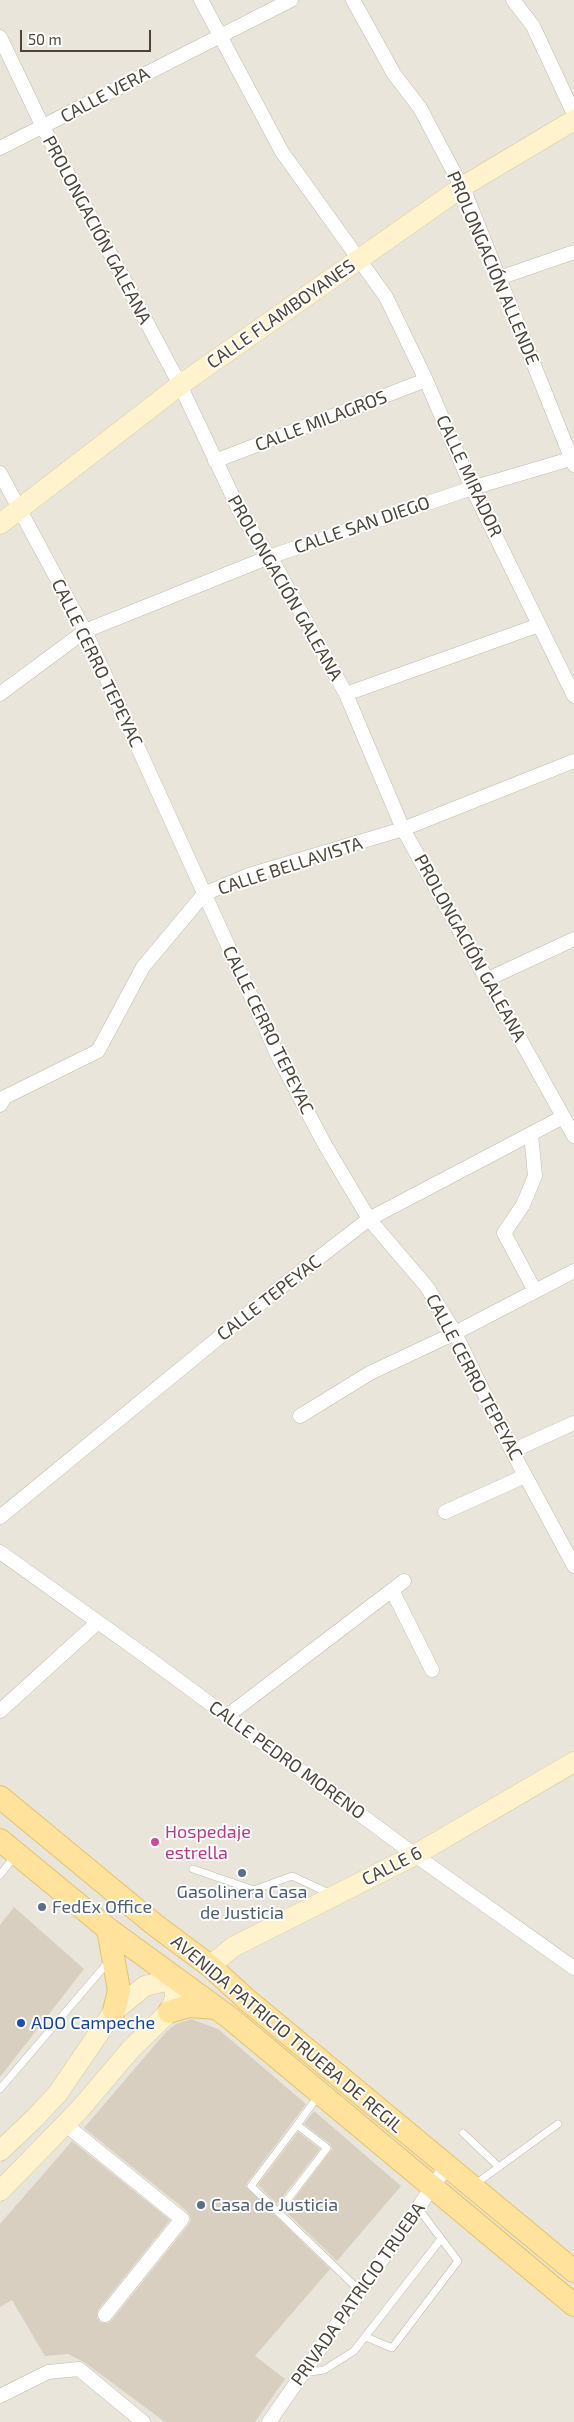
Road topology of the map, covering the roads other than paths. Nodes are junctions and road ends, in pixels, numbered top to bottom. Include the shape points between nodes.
1 (201, 0) edge
2 (291, 0) edge
3 (353, 0) edge
4 (513, 0) edge
5 (218, 35) junction
6 (0, 37) edge
7 (574, 114) edge
8 (574, 120) edge
9 (43, 127) junction
10 (0, 148) edge
11 (462, 187) junction
12 (574, 252) edge
13 (359, 260) junction
14 (499, 278) junction
15 (426, 380) junction
16 (180, 385) junction
17 (573, 460) edge
18 (216, 461) junction
19 (0, 472) edge
20 (472, 488) junction
21 (18, 509) junction
22 (0, 524) edge
23 (269, 557) junction
24 (539, 625) junction
25 (85, 631) junction
26 (0, 694) edge
27 (346, 694) junction
28 (574, 696) edge
29 (574, 761) edge
30 (404, 829) junction
31 (204, 894) junction
32 (574, 939) edge
33 (488, 979) junction
34 (0, 1104) edge
35 (563, 1117) junction
36 (531, 1134) junction
37 (574, 1136) edge
38 (369, 1219) junction
39 (574, 1271) edge
40 (535, 1291) junction
41 (455, 1333) junction
42 (300, 1416) dead end
43 (574, 1423) edge
44 (512, 1451) junction
45 (525, 1476) junction
46 (445, 1512) dead end
47 (0, 1517) edge
48 (0, 1552) edge
49 (574, 1566) edge
50 (404, 1582) dead end
51 (392, 1590) junction
52 (98, 1622) junction
53 (432, 1670) dead end
54 (0, 1712) edge
55 (227, 1716) junction
56 (574, 1762) edge
57 (0, 1797) edge
58 (8, 1847) edge
59 (415, 1855) junction
60 (193, 1869) dead end
61 (0, 1875) edge
62 (334, 1895) junction
63 (155, 1925) junction
64 (108, 1929) junction
65 (113, 1956) junction
66 (210, 1966) junction
67 (574, 1968) edge
68 (174, 1979) junction
69 (217, 2008) junction
70 (114, 2011) junction
71 (169, 2012) junction
72 (0, 2089) edge
73 (58, 2093) junction
74 (321, 2093) junction
75 (80, 2110) junction
76 (66, 2124) junction
77 (558, 2124) dead end
78 (296, 2125) junction
79 (463, 2133) dead end
80 (0, 2151) edge
81 (447, 2166) junction
82 (499, 2167) junction
83 (433, 2186) junction
84 (472, 2187) junction
85 (0, 2191) edge
86 (418, 2208) junction
87 (278, 2212) junction
88 (441, 2238) junction
89 (574, 2272) edge
90 (360, 2291) junction
91 (574, 2305) edge
92 (105, 2315) dead end
93 (366, 2337) junction
94 (303, 2373) junction
95 (0, 2396) edge
96 (143, 2422) edge
97 (269, 2422) edge

1 - 5 street, CALLE MIRADOR
2 - 5 street, CALLE VERA
3 - 11 street, PROLONGACIÓN ALLENDE via 394,74 420,108
4 - 7 street via 533,26
5 - 9 street, CALLE VERA
5 - 13 street, CALLE MIRADOR via 282,152
6 - 9 street, PROLONGACIÓN GALEANA
8 - 11 street, CALLE FLAMBOYANES
9 - 10 street, CALLE VERA
9 - 16 street, PROLONGACIÓN GALEANA
11 - 13 street, CALLE FLAMBOYANES
11 - 14 street, PROLONGACIÓN ALLENDE
12 - 14 street
13 - 15 street, CALLE MIRADOR via 386,297
13 - 16 street, CALLE FLAMBOYANES
14 - 17 street, PROLONGACIÓN ALLENDE
15 - 18 street, CALLE MILAGROS
15 - 20 street, CALLE MIRADOR
16 - 18 street, PROLONGACIÓN GALEANA
16 - 21 street, CALLE FLAMBOYANES
17 - 20 street, CALLE SAN DIEGO
18 - 23 street, PROLONGACIÓN GALEANA via 242,516
19 - 21 street, CALLE CERRO TEPEYAC
20 - 23 street, CALLE SAN DIEGO
20 - 24 street, CALLE MIRADOR
21 - 22 street, CALLE FLAMBOYANES
21 - 25 street, CALLE CERRO TEPEYAC
23 - 25 street, CALLE SAN DIEGO
23 - 27 street, PROLONGACIÓN GALEANA
24 - 27 street
24 - 28 street, CALLE MIRADOR
25 - 26 street, CALLE SAN DIEGO
25 - 31 street, CALLE CERRO TEPEYAC
27 - 30 street, PROLONGACIÓN GALEANA
29 - 30 street, CALLE BELLAVISTA
30 - 31 street, CALLE BELLAVISTA via 249,875
30 - 33 street, PROLONGACIÓN GALEANA
31 - 34 street, CALLE BELLAVISTA via 143,967 98,1051 5,1097
31 - 38 street, CALLE CERRO TEPEYAC via 279,1058
32 - 33 street
33 - 35 street, PROLONGACIÓN GALEANA
35 - 36 street, CALLE TEPEYAC
35 - 37 street, PROLONGACIÓN GALEANA
36 - 38 street, CALLE TEPEYAC
36 - 40 street via 535,1176 523,1205 504,1233
38 - 41 street, CALLE CERRO TEPEYAC via 427,1287
38 - 47 street, CALLE TEPEYAC via 272,1294
39 - 40 street
40 - 41 street
41 - 42 street via 370,1373
41 - 44 street, CALLE CERRO TEPEYAC
43 - 44 street
44 - 45 street, CALLE CERRO TEPEYAC
45 - 46 street
45 - 49 street, CALLE CERRO TEPEYAC
48 - 52 street, CALLE PEDRO MORENO
50 - 51 street
51 - 53 street
51 - 55 street
52 - 54 street
52 - 55 street, CALLE PEDRO MORENO
55 - 59 street, CALLE PEDRO MORENO
56 - 59 street, CALLE 6
57 - 63 main road, AVENIDA PATRICIO TRUEBA DE REGIL
58 - 61 lane
58 - 64 main road, AVENIDA PATRICIO TRUEBA DE REGIL
59 - 62 street, CALLE 6
59 - 67 street, CALLE PEDRO MORENO
60 - 62 lane via 254,1890 292,1876
62 - 66 street, CALLE 6 via 233,1947
63 - 66 main road, AVENIDA PATRICIO TRUEBA DE REGIL
63 - 68 main road via 170,1949 176,1972
64 - 65 main road
64 - 68 main road, AVENIDA PATRICIO TRUEBA DE REGIL
65 - 70 main road via 119,1990
65 - 72 lane
66 - 68 main road
66 - 69 main road via 205,1980 207,1993
66 - 81 main road, AVENIDA PATRICIO TRUEBA DE REGIL
68 - 69 main road, AVENIDA PATRICIO TRUEBA DE REGIL
68 - 70 street via 145,1986
68 - 71 street via 175,1999
69 - 71 main road via 189,2006
69 - 74 main road, AVENIDA PATRICIO TRUEBA DE REGIL
70 - 73 street
71 - 75 street via 131,2049
73 - 75 street
73 - 80 street
74 - 78 lane
74 - 83 main road, AVENIDA PATRICIO TRUEBA DE REGIL
75 - 76 street
76 - 85 street
76 - 92 street via 182,2219
77 - 82 lane
78 - 87 lane via 251,2186
78 - 87 lane via 327,2148
79 - 82 lane
81 - 83 street, PRIVADA PATRICIO TRUEBA
81 - 84 main road, AVENIDA PATRICIO TRUEBA DE REGIL
82 - 84 lane
83 - 86 street, PRIVADA PATRICIO TRUEBA
83 - 91 main road, AVENIDA PATRICIO TRUEBA DE REGIL
84 - 89 main road, AVENIDA PATRICIO TRUEBA DE REGIL
86 - 88 lane
86 - 90 street, PRIVADA PATRICIO TRUEBA
87 - 90 lane
88 - 93 lane
88 - 93 lane via 458,2260 392,2348
90 - 94 street, PRIVADA PATRICIO TRUEBA
93 - 94 lane via 354,2351 324,2370
94 - 97 street, PRIVADA PATRICIO TRUEBA
95 - 96 street via 48,2372 80,2369

